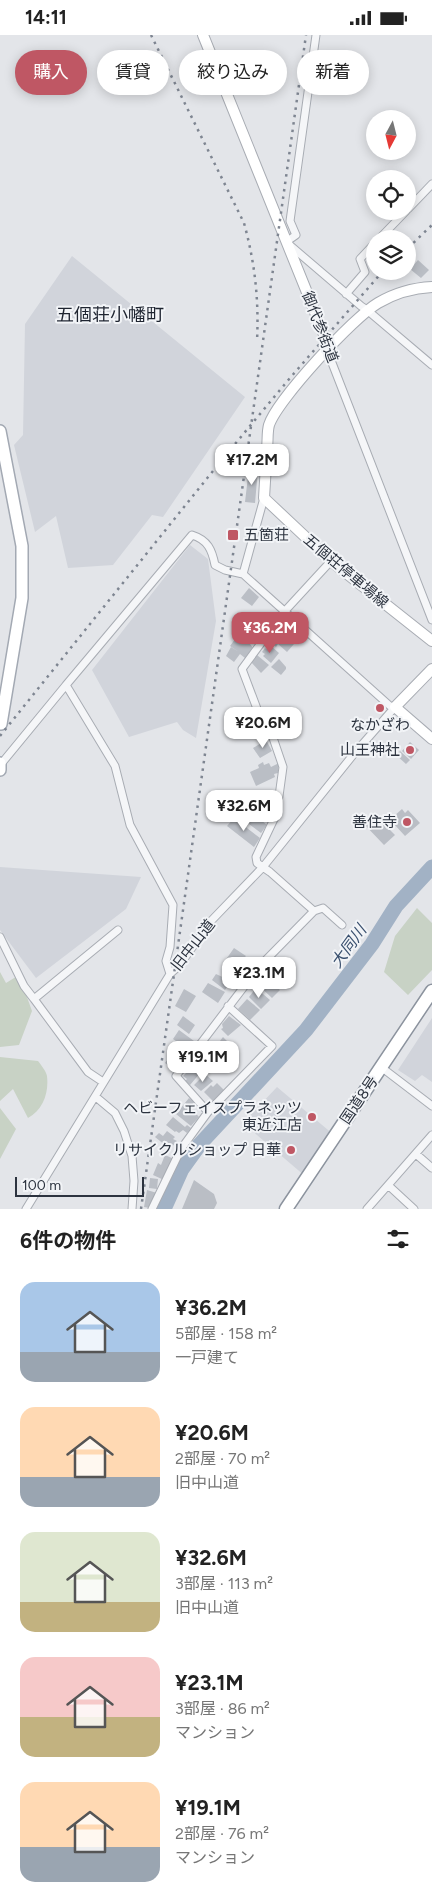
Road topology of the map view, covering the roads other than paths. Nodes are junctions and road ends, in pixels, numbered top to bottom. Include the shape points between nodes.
1 (203, 35) edge
2 (316, 35) edge
3 (432, 184) edge
4 (416, 200) edge
5 (397, 220) edge
6 (387, 230) edge
7 (286, 242) junction
8 (366, 253) edge
9 (432, 287) edge
10 (346, 294) junction
11 (368, 310) junction
12 (328, 350) junction
13 (432, 365) edge
14 (0, 431) edge
15 (264, 498) junction
16 (331, 561) junction
17 (243, 573) junction
18 (284, 612) junction
19 (432, 620) edge
20 (432, 641) edge
21 (432, 669) edge
22 (66, 685) junction
23 (395, 707) junction
24 (1, 724) edge
25 (432, 739) edge
26 (0, 763) edge
27 (0, 770) edge
28 (263, 867) junction
29 (314, 911) junction
30 (342, 925) dead end
31 (118, 930) dead end
32 (0, 937) edge
33 (170, 974) junction
34 (432, 991) edge
35 (34, 999) junction
36 (228, 1006) junction
37 (381, 1067) junction
38 (103, 1082) junction
39 (96, 1097) junction
40 (432, 1106) edge
41 (208, 1112) junction
42 (432, 1135) edge
43 (416, 1154) junction
44 (432, 1168) edge
45 (388, 1185) junction
46 (26, 1209) edge
47 (132, 1209) edge
48 (152, 1209) edge
49 (286, 1209) edge
50 (367, 1209) edge
51 (414, 1209) edge

1 - 7 street, 御代参街道
2 - 7 street via 290,221 296,235
3 - 4 street
5 - 6 street
7 - 10 street
7 - 12 street, 御代参街道
8 - 10 street via 360,259 364,272
9 - 11 street via 394,295
10 - 11 street
11 - 12 street
11 - 13 street
12 - 15 street via 276,409 269,426
12 - 19 street, 御代参街道
14 - 24 main road via 22,545 22,598
15 - 16 street, 五個荘停車場線
15 - 17 street
16 - 18 street
16 - 20 street, 五個荘停車場線
17 - 18 street
17 - 22 street via 218,568 209,546 192,535
18 - 23 street
18 - 28 street via 242,669 259,714 271,732 282,767 274,819 256,857 257,863
21 - 23 street
22 - 26 street
22 - 33 street via 116,766 130,825 173,905 166,961
23 - 25 street
23 - 28 street, 旧中山道
26 - 27 main road
28 - 29 street
28 - 33 street, 旧中山道 via 211,921
29 - 30 street via 323,908
29 - 36 street via 259,967
31 - 35 street
32 - 35 street via 24,986
33 - 38 street, 旧中山道
34 - 37 highway, 国道8号
35 - 38 street via 88,1072
36 - 41 street via 176,1076
36 - 41 street via 272,1047
37 - 40 street
37 - 49 highway, 国道8号
38 - 39 street, 旧中山道
39 - 46 street, 旧中山道
39 - 47 street via 115,1113 124,1131 132,1156
41 - 48 street via 181,1149
42 - 43 street
43 - 44 street
43 - 45 street
45 - 50 street
45 - 51 street

